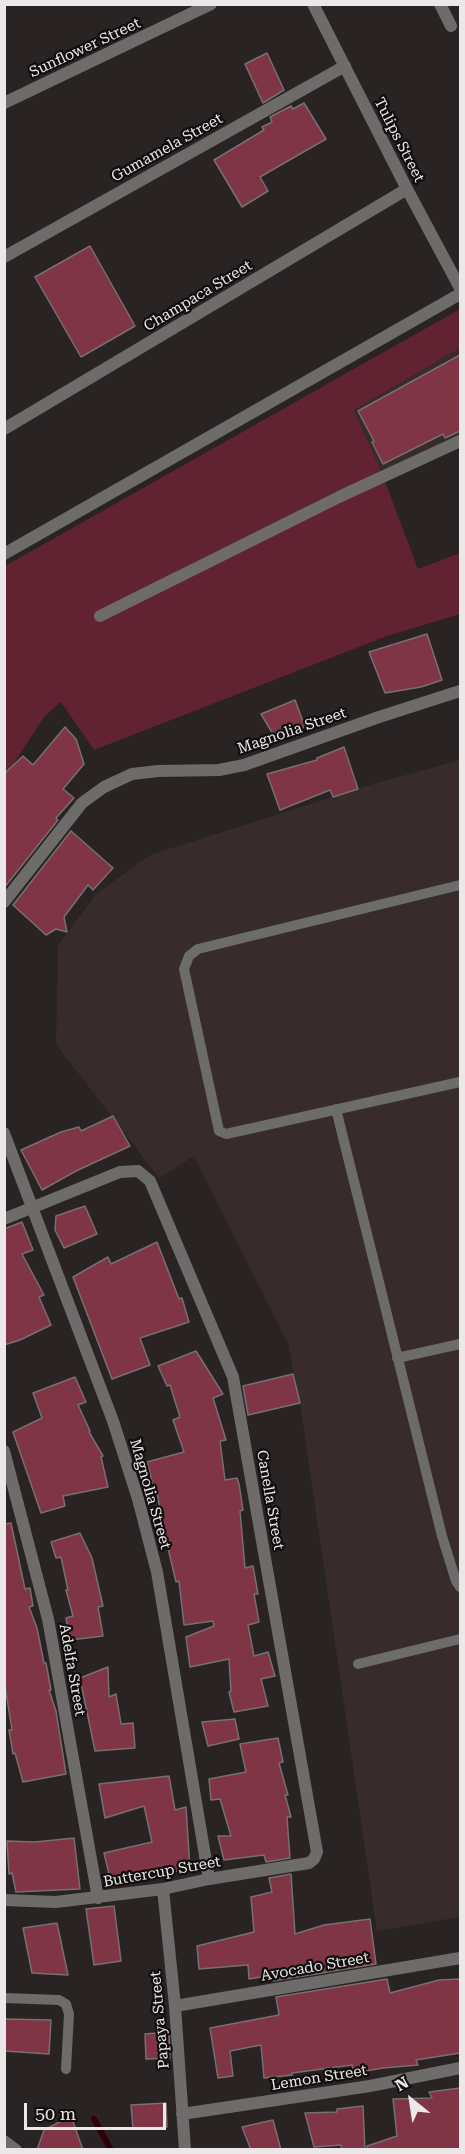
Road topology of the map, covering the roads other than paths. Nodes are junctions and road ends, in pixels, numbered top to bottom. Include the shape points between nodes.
1 (212, 4) edge
2 (313, 4) edge
3 (440, 4) edge
4 (451, 26) dead end
5 (345, 66) junction
6 (4, 103) edge
7 (407, 189) junction
8 (4, 257) edge
9 (460, 288) edge
10 (460, 294) edge
11 (4, 429) edge
12 (460, 441) edge
13 (4, 554) edge
14 (100, 616) dead end
15 (460, 691) edge
16 (460, 885) edge
17 (4, 902) edge
18 (460, 1082) edge
19 (336, 1109) junction
20 (4, 1133) edge
21 (33, 1209) junction
22 (4, 1219) edge
23 (460, 1344) edge
24 (397, 1358) junction
25 (4, 1450) edge
26 (460, 1587) edge
27 (460, 1640) edge
28 (358, 1664) dead end
29 (317, 1852) joint
30 (209, 1879) junction
31 (163, 1889) junction
32 (98, 1898) junction
33 (4, 1900) edge
34 (460, 1958) edge
35 (4, 1998) edge
36 (175, 2006) junction
37 (460, 2068) edge
38 (66, 2069) dead end
39 (182, 2114) junction
40 (4, 2140) edge
41 (16, 2150) edge
42 (184, 2150) edge

1 - 6 street, Sunflower Street
2 - 5 street, Tulips Street
3 - 4 street
5 - 7 street, Tulips Street
5 - 8 street, Gumamela Street
7 - 9 street, Tulips Street
7 - 11 street, Champaca Street
10 - 13 street
12 - 14 street
15 - 17 street, Magnolia Street via 244,765 132,774 82,803
16 - 19 lane via 198,949 189,956 184,969 219,1131 226,1134
18 - 19 lane
19 - 24 lane
20 - 21 street, Magnolia Street
21 - 22 street
21 - 29 street, Canella Street via 120,1172 138,1171 150,1181 233,1377
21 - 30 street, Magnolia Street via 113,1421 144,1520 157,1572
23 - 24 lane
24 - 26 lane via 442,1536
25 - 32 street, Adelfa Street via 48,1619
27 - 28 lane
29 - 30 street, Buttercup Street via 309,1863
30 - 31 street, Buttercup Street
31 - 32 street, Buttercup Street
31 - 36 street, Papaya Street
32 - 33 street, Buttercup Street via 56,1902
34 - 36 street, Avocado Street
35 - 38 lane via 59,2000 66,2004
36 - 39 street, Papaya Street
37 - 39 street, Lemon Street via 370,2086
39 - 42 street, Papaya Street
40 - 41 street

